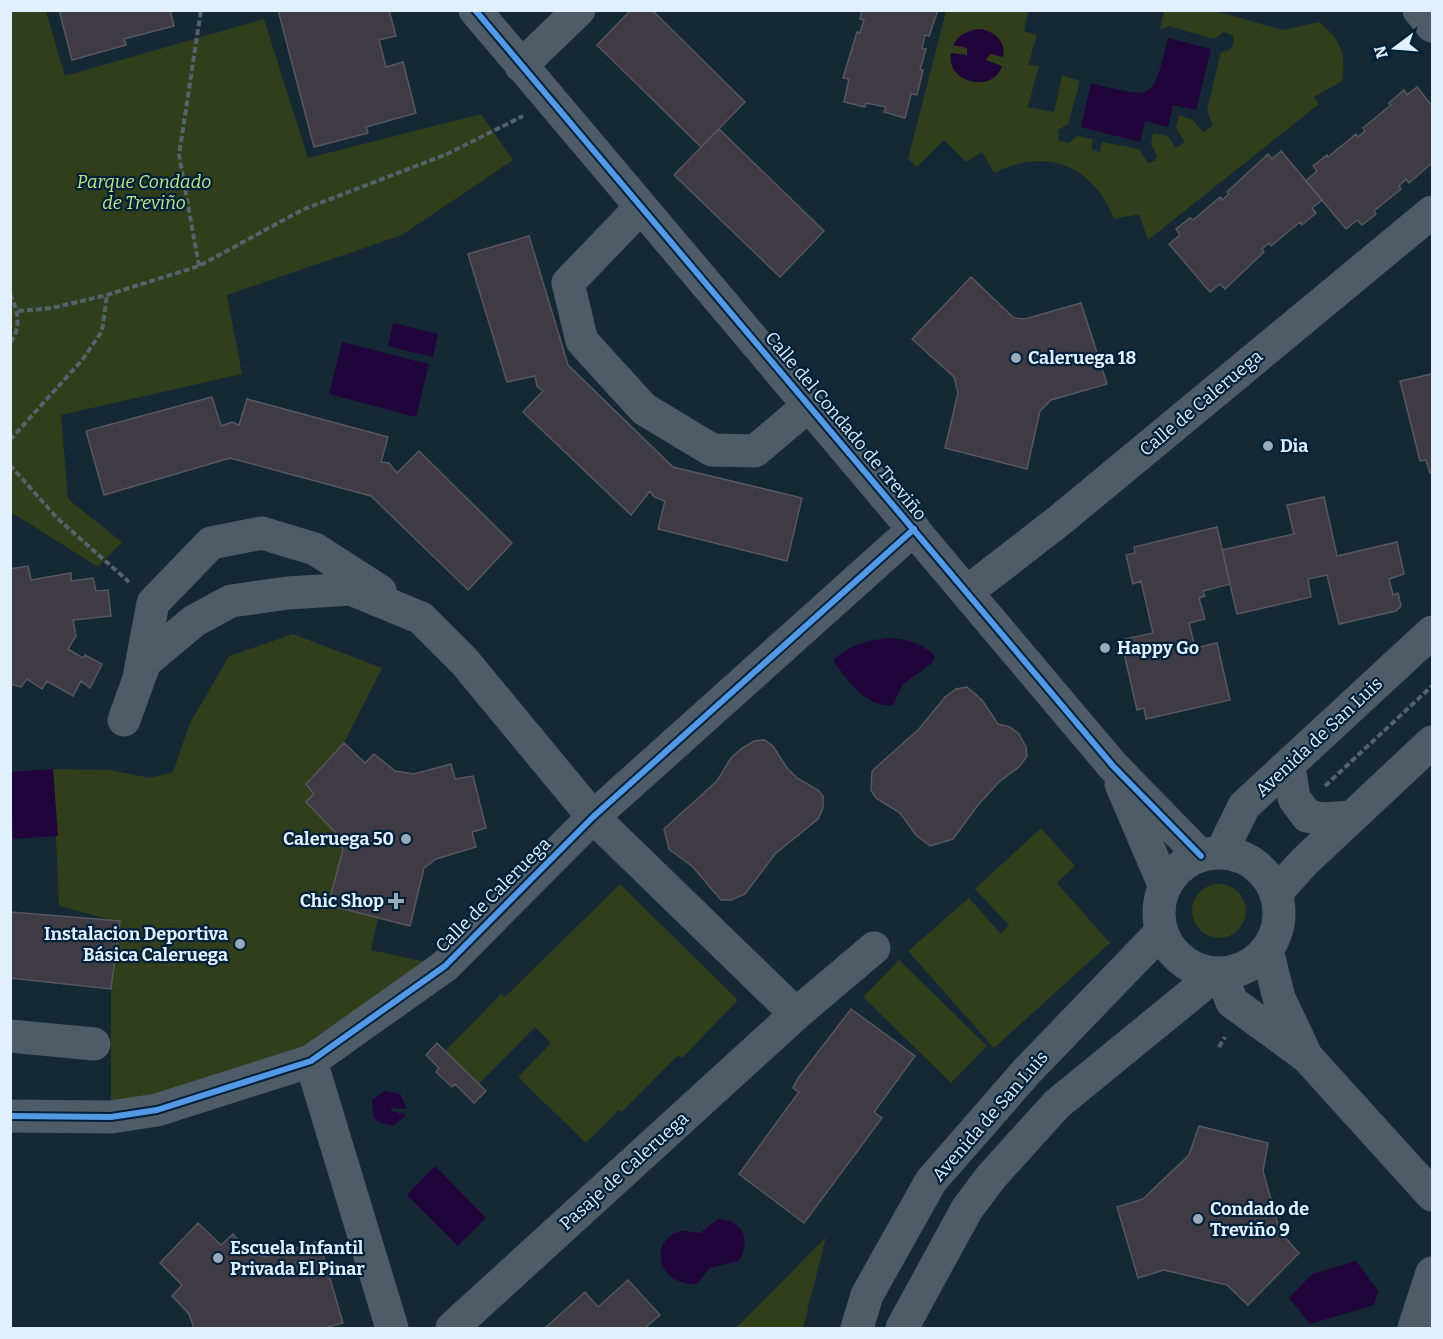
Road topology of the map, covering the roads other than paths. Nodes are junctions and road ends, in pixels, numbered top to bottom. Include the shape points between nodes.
1 (475, 10) edge
2 (579, 10) edge
3 (1419, 10) edge
4 (1432, 26) edge
5 (521, 66) junction
6 (641, 207) junction
7 (1432, 212) edge
8 (808, 405) junction
9 (914, 529) junction
10 (967, 591) junction
11 (421, 618) junction
12 (1432, 632) edge
13 (139, 680) junction
14 (124, 720) dead end
15 (1432, 742) edge
16 (1113, 766) junction
17 (1289, 766) junction
18 (593, 817) junction
19 (1351, 817) junction
20 (1211, 854) junction
21 (1165, 887) junction
22 (1276, 893) junction
23 (1162, 931) junction
24 (874, 948) dead end
25 (1267, 950) junction
26 (1219, 974) junction
27 (796, 1014) junction
28 (10, 1036) edge
29 (94, 1044) dead end
30 (1307, 1057) junction
31 (311, 1061) junction
32 (10, 1116) edge
33 (1429, 1196) edge
34 (1432, 1273) edge
35 (392, 1329) edge
36 (452, 1329) edge
37 (857, 1329) edge
38 (902, 1329) edge
39 (1414, 1329) edge

1 - 5 street, Calle del Condado de Treviño
2 - 5 street
3 - 4 street
5 - 6 street, Calle del Condado de Treviño
6 - 8 street, Calle del Condado de Treviño
6 - 8 street, Calle del Condado de Treviño via 568,283 582,341 644,409 712,450 755,451
7 - 10 street, Calle de Caleruega via 1060,520
8 - 9 street, Calle del Condado de Treviño
9 - 10 street, Calle del Condado de Treviño
9 - 18 street, Calle de Caleruega
10 - 16 street, Calle del Condado de Treviño
11 - 13 street via 351,589 231,601 194,621 145,662
11 - 13 street via 315,549 262,533 212,543 153,603
11 - 18 street via 464,661
12 - 17 street, Avenida de San Luis
13 - 14 street
15 - 19 street
16 - 20 street, Calle del Condado de Treviño
16 - 21 street, Calle del Condado de Treviño
17 - 19 street via 1294,798 1307,816
17 - 20 street, Avenida de San Luis via 1244,806
18 - 27 street
18 - 31 street, Calle de Caleruega via 445,966
19 - 22 street
20 - 21 street via 1185,863
20 - 22 street via 1250,861 1266,875
21 - 23 street via 1160,907
22 - 25 street via 1279,924
23 - 26 street via 1171,949 1186,964
23 - 37 street, Avenida de San Luis via 1027,1071 931,1181 867,1295
24 - 27 street, Pasaje de Caleruega
25 - 26 street via 1246,968
25 - 30 street via 1279,998
26 - 30 street via 1232,1002
26 - 38 street via 1057,1104 991,1177 967,1209
27 - 36 street, Pasaje de Caleruega
28 - 29 street
30 - 33 street
31 - 32 street, Calle de Caleruega via 157,1110 111,1117
31 - 35 street
34 - 39 street

